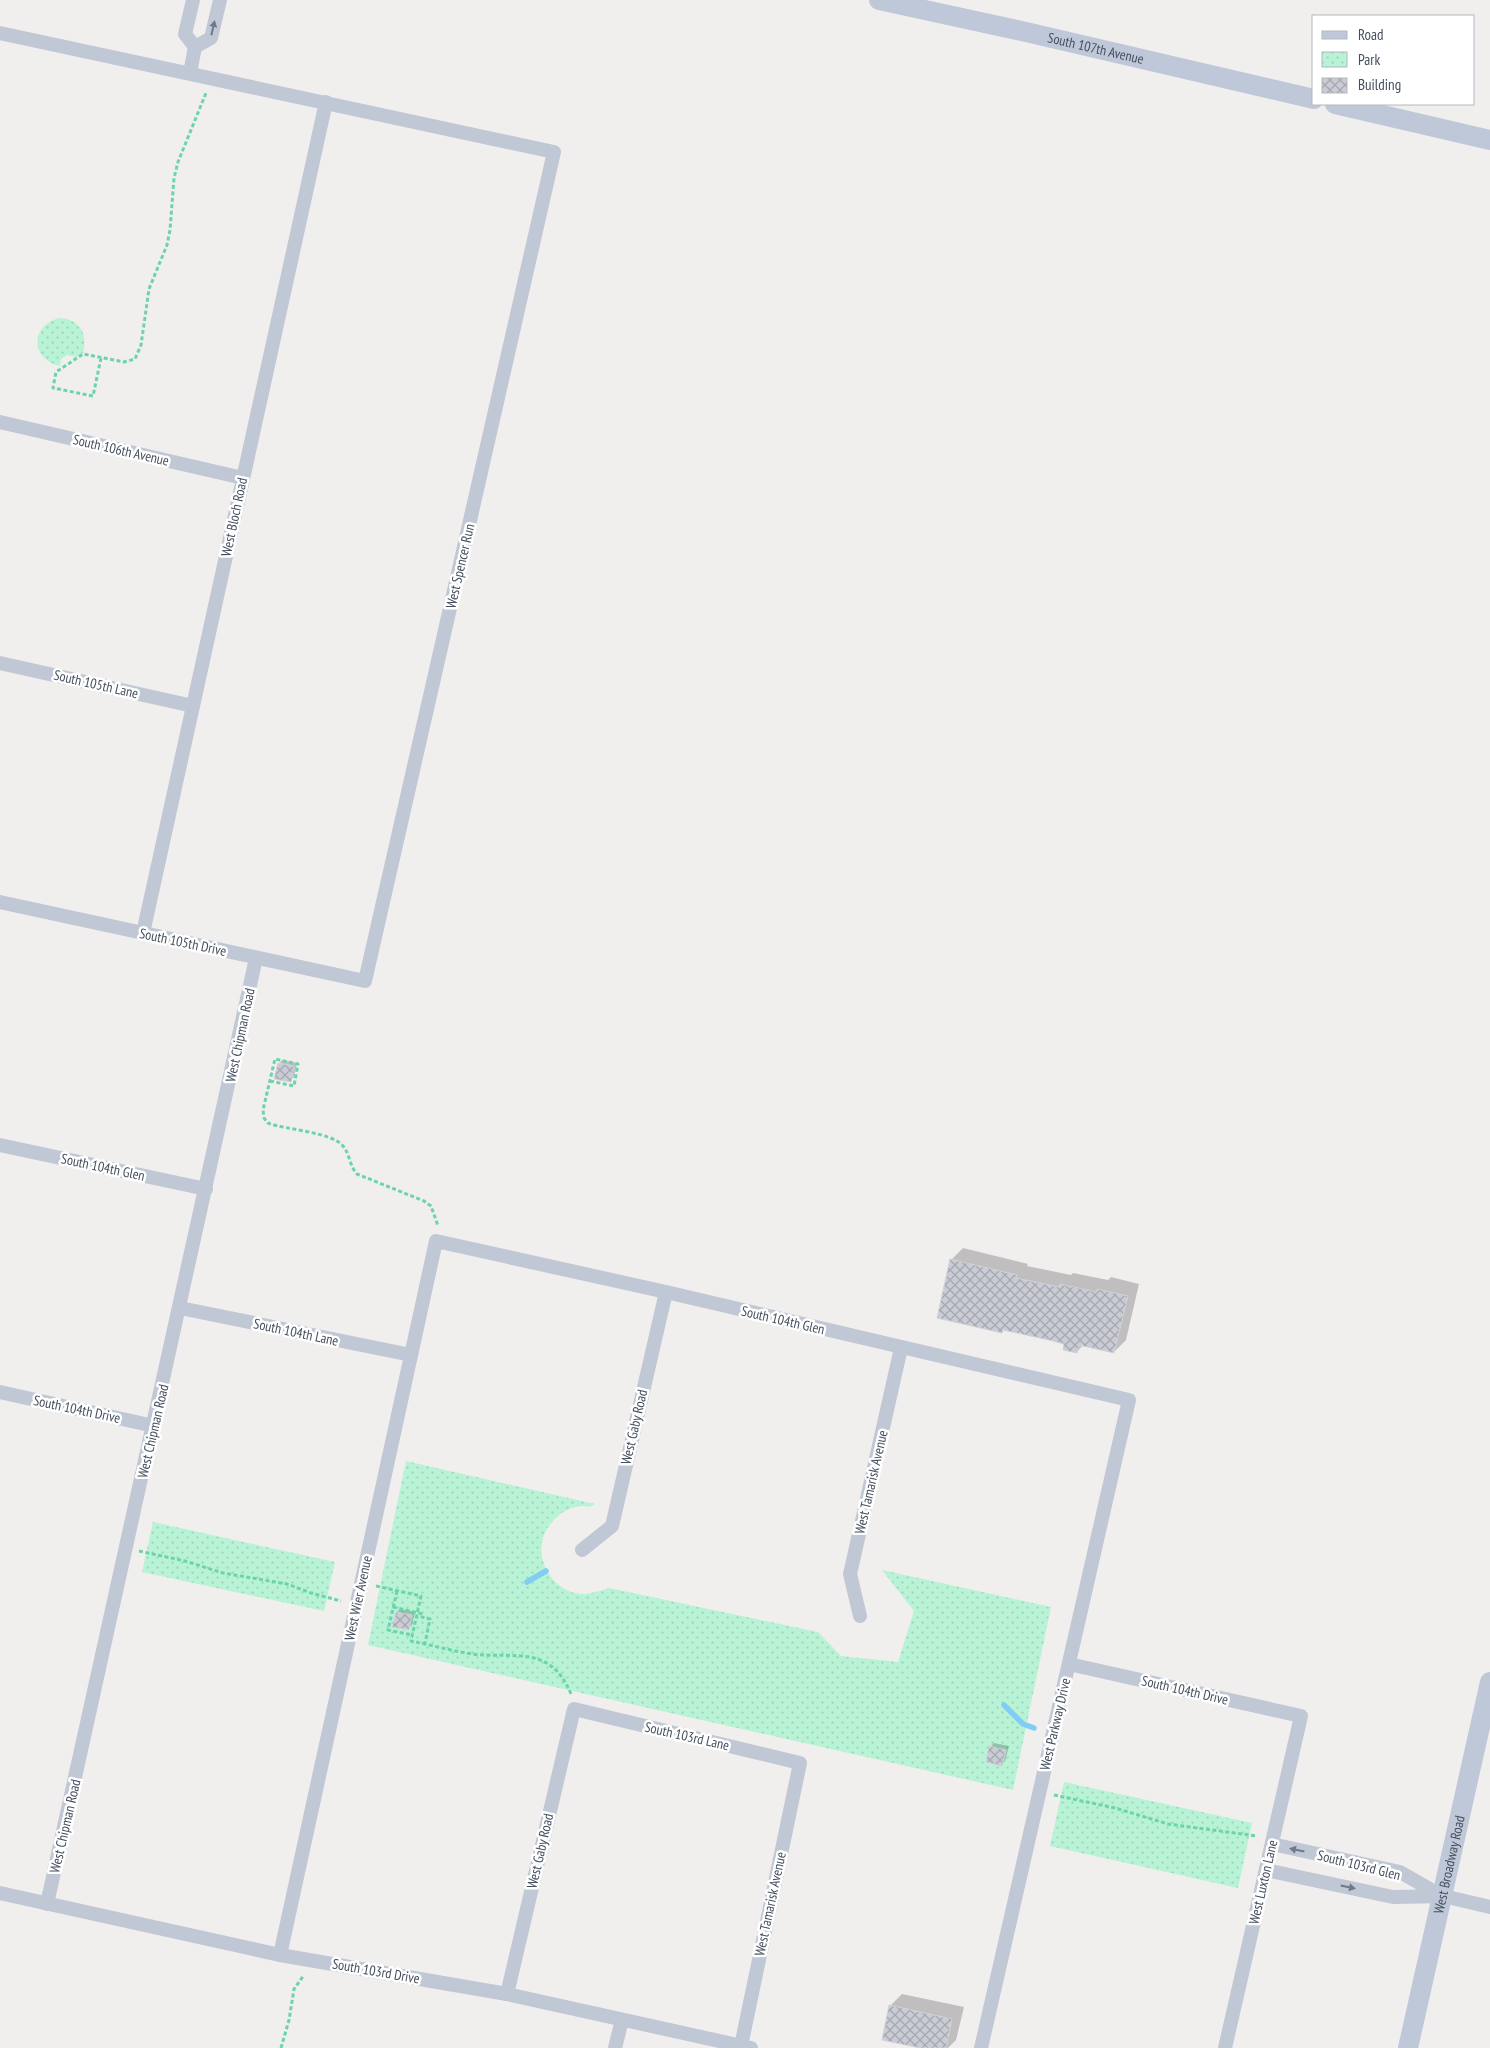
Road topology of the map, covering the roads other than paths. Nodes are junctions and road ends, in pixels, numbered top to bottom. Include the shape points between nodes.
1 (192, 0) edge
2 (220, 0) edge
3 (879, 0) edge
4 (0, 33) edge
5 (195, 47) junction
6 (190, 73) junction
7 (1312, 99) edge
8 (326, 102) junction
9 (1339, 105) edge
10 (1490, 140) edge
11 (0, 422) edge
12 (243, 478) junction
13 (0, 663) edge
14 (193, 706) junction
15 (0, 902) edge
16 (143, 933) junction
17 (256, 958) junction
18 (365, 981) joint
19 (0, 1145) edge
20 (206, 1189) junction
21 (436, 1241) joint
22 (666, 1292) junction
23 (180, 1308) junction
24 (901, 1348) junction
25 (411, 1355) junction
26 (0, 1392) edge
27 (1129, 1400) joint
28 (154, 1426) junction
29 (582, 1550) dead end
30 (860, 1616) dead end
31 (1069, 1664) junction
32 (1490, 1682) edge
33 (574, 1709) joint
34 (1301, 1716) joint
35 (800, 1763) joint
36 (1272, 1844) junction
37 (1266, 1870) junction
38 (0, 1893) edge
39 (1443, 1896) junction
40 (47, 1904) junction
41 (1490, 1907) edge
42 (280, 1955) junction
43 (507, 1994) junction
44 (622, 2020) junction
45 (746, 2047) edge
46 (615, 2048) edge
47 (981, 2048) edge
48 (1226, 2048) edge
49 (1408, 2048) edge

1 - 5 street via 185,34
5 -> 2 street via 211,38
3 - 7 main road, South 107th Avenue
4 - 6 street
5 - 6 street
6 - 8 street
8 - 12 street, West Bloch Road
8 - 18 street, West Spencer Run via 554,152
9 - 10 main road
11 - 12 street, South 106th Avenue
12 - 14 street, West Bloch Road
13 - 14 street, South 105th Lane
14 - 16 street, West Bloch Road
15 - 16 street, South 105th Drive
16 - 17 street, South 105th Drive
17 - 18 street, South 105th Drive
17 - 20 street, West Chipman Road
19 - 20 street, South 104th Glen
20 - 23 street, West Chipman Road
21 - 22 street, South 104th Glen
21 - 25 street, West Wier Avenue
22 - 24 street, South 104th Glen
22 - 29 street, West Gaby Road via 612,1526
23 - 25 street, South 104th Lane
23 - 28 street, West Chipman Road
24 - 27 street, South 104th Glen
24 - 30 street, West Tamarisk Avenue via 850,1574
25 - 42 street, West Wier Avenue
26 - 28 street, South 104th Drive
27 - 31 street, West Parkway Drive
28 - 40 street, West Chipman Road
31 - 34 street, South 104th Drive
31 - 47 street, West Parkway Drive
32 - 39 main road, West Broadway Road
33 - 35 street, South 103rd Lane
33 - 43 street, West Gaby Road
34 - 36 street, West Luxton Lane
35 - 45 street, West Tamarisk Avenue
36 - 37 street, West Luxton Lane
39 -> 36 street, South 103rd Glen via 1400,1872
37 -> 39 street, South 103rd Glen via 1393,1896
37 - 48 street, West Luxton Lane
38 - 40 street, South 103rd Drive
39 - 41 street
39 - 49 main road, West Broadway Road
40 - 42 street, South 103rd Drive
42 - 43 street, South 103rd Drive
43 - 44 street, South 103rd Drive
44 - 45 street, South 103rd Drive
44 - 46 street

